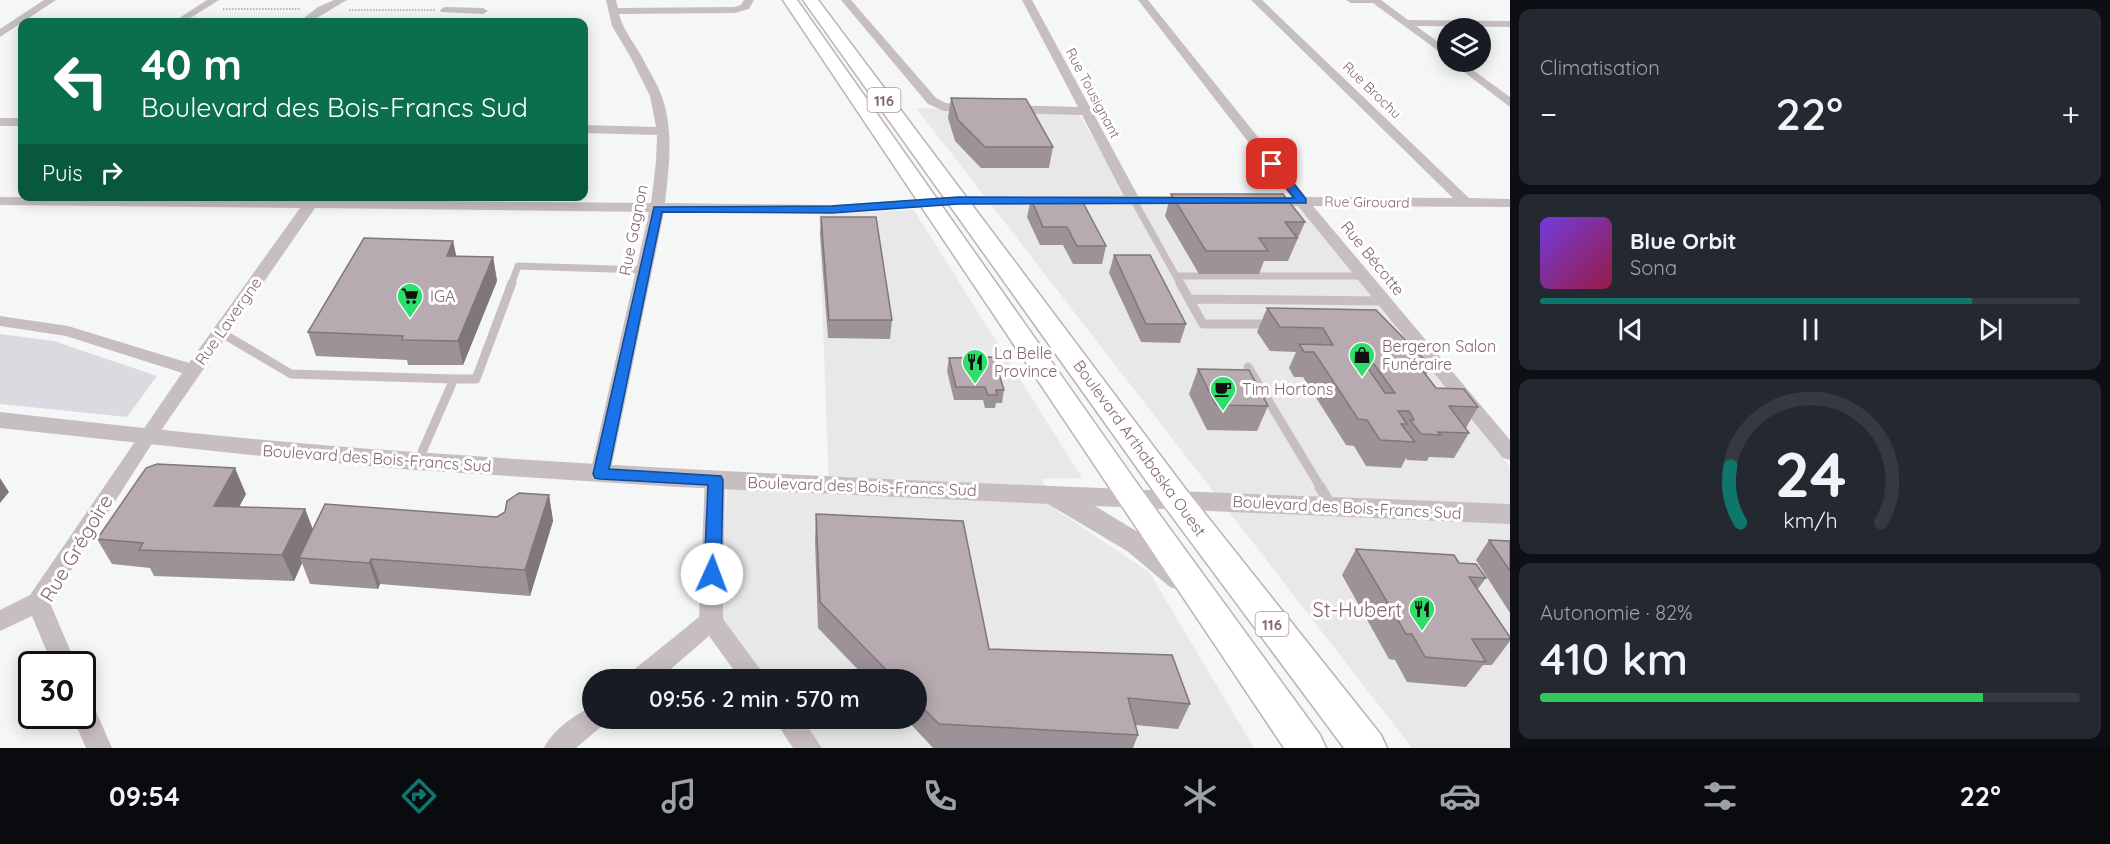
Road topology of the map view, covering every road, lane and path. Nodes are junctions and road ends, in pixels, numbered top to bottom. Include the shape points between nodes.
1 (51, 0) edge
2 (214, 0) edge
3 (342, 0) edge
4 (749, 0) edge
5 (790, 0) edge
6 (810, 0) edge
7 (846, 0) edge
8 (1027, 0) edge
9 (1143, 0) edge
10 (1256, 0) edge
11 (1351, 0) edge
12 (1376, 0) edge
13 (484, 5) edge
14 (612, 5) edge
15 (445, 10) dead end
16 (24, 18) edge
17 (185, 18) edge
18 (310, 18) edge
19 (18, 22) edge
20 (1406, 23) junction
21 (1510, 24) edge
22 (0, 34) edge
23 (1437, 47) edge
24 (1470, 72) edge
25 (1510, 102) edge
26 (1085, 111) junction
27 (0, 122) edge
28 (18, 122) edge
29 (588, 129) edge
30 (663, 131) junction
31 (1133, 199) junction
32 (1212, 200) edge
33 (0, 201) edge
34 (958, 201) junction
35 (1246, 201) edge
36 (1302, 201) junction
37 (930, 202) junction
38 (1466, 202) junction
39 (1510, 203) edge
40 (310, 205) junction
41 (657, 209) junction
42 (644, 270) junction
43 (1176, 276) junction
44 (1364, 276) junction
45 (1190, 299) junction
46 (1384, 301) junction
47 (0, 321) edge
48 (1286, 324) edge
49 (220, 332) junction
50 (1248, 367) edge
51 (193, 370) junction
52 (454, 379) junction
53 (0, 420) edge
54 (146, 436) junction
55 (1510, 453) edge
56 (418, 461) junction
57 (600, 474) junction
58 (716, 480) junction
59 (1049, 493) junction
60 (1130, 496) junction
61 (1176, 499) junction
62 (1331, 506) junction
63 (1510, 514) edge
64 (1201, 599) junction
65 (38, 602) junction
66 (0, 621) edge
67 (711, 621) junction
68 (59, 651) edge
69 (653, 669) edge
70 (748, 669) edge
71 (582, 727) edge
72 (91, 729) edge
73 (794, 729) edge
74 (99, 748) edge
75 (557, 748) edge
76 (809, 748) edge
77 (1306, 748) edge
78 (1367, 748) edge

1 - 16 street
2 - 17 street
3 - 18 street
4 - 14 street via 746,7 735,10
5 - 37 main road, Boulevard Arthabaska Ouest / 116
6 - 34 main road, Boulevard Arthabaska Ouest / 116
7 - 26 street via 936,104
8 - 26 street, Rue Tousignant
9 - 36 street, Rue Bécotte
10 - 38 street, Rue Brochu
11 - 12 street
12 - 20 street
13 - 15 street
14 - 30 street, Rue Gagnon via 617,26 656,96
19 - 22 street
20 - 21 street
20 - 23 street
24 - 25 street
26 - 31 street, Rue Tousignant
27 - 28 street
29 - 30 street
30 - 41 street, Rue Gagnon
31 - 32 street
31 - 34 street
31 - 43 lane
33 - 40 street
34 - 37 street
34 - 61 main road, Boulevard Arthabaska Ouest / 116
35 - 36 street, Rue Girouard
36 - 38 street, Rue Girouard
36 - 44 street, Rue Bécotte
37 - 41 street via 832,209
37 - 60 main road, Boulevard Arthabaska Ouest / 116
38 - 39 street, Rue Girouard
40 - 41 street
40 - 49 street, Rue Lavergne
41 - 42 street, Rue Gagnon
42 - 52 lane via 518,266 476,380
42 - 57 street, Rue Gagnon
43 - 44 lane
43 - 45 lane
44 - 46 street, Rue Bécotte
45 - 46 lane
45 - 48 lane via 1203,324
46 - 55 street, Rue Bécotte via 1398,325
47 - 51 street via 68,331
49 - 51 street, Rue Lavergne
49 - 52 lane via 291,374
50 - 62 lane
51 - 54 street, Rue Lavergne
52 - 56 lane
53 - 54 street, Boulevard des Bois-Francs Sud
54 - 56 street, Boulevard des Bois-Francs Sud
54 - 65 street, Rue Grégoire
56 - 57 street, Boulevard des Bois-Francs Sud
57 - 58 street, Boulevard des Bois-Francs Sud
58 - 59 street, Boulevard des Bois-Francs Sud
58 - 67 street
59 - 60 street, Boulevard des Bois-Francs Sud
59 - 64 street via 1141,546
60 - 61 street, Boulevard des Bois-Francs Sud
60 - 64 main road, Boulevard Arthabaska Ouest / 116
61 - 62 street, Boulevard des Bois-Francs Sud
61 - 78 main road, Boulevard Arthabaska Ouest / 116
62 - 63 street, Boulevard des Bois-Francs Sud
64 - 77 main road, Boulevard Arthabaska Ouest / 116
65 - 66 street
65 - 68 street, Rue Grégoire
67 - 69 street
67 - 70 street
71 - 75 street
72 - 74 street
73 - 76 street

